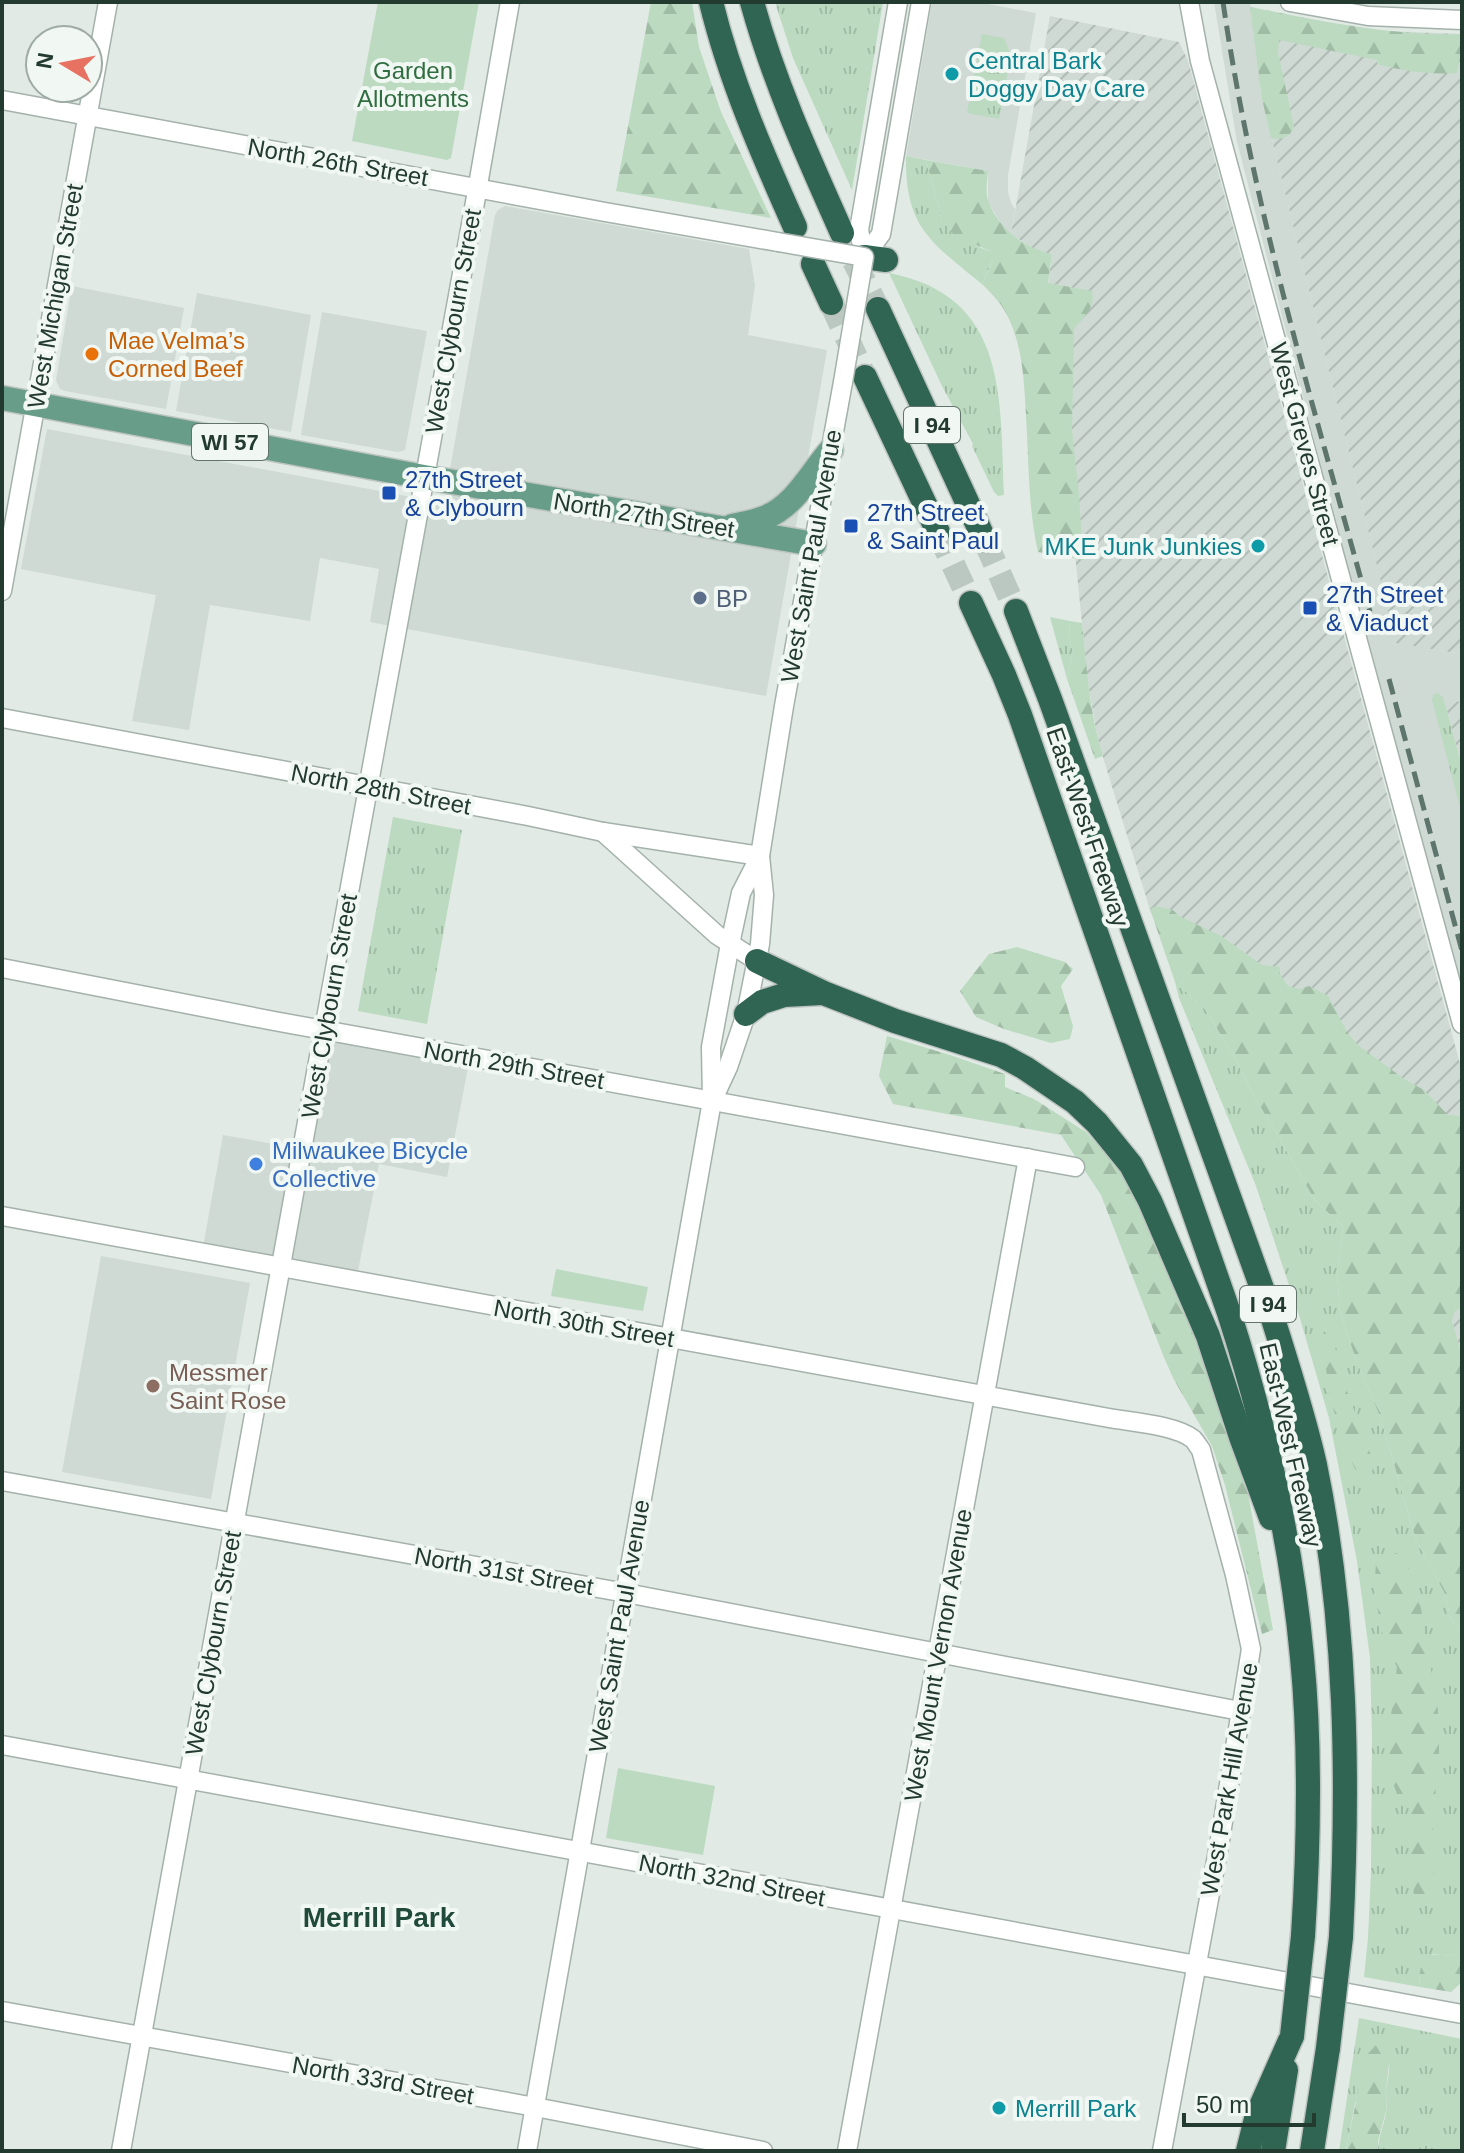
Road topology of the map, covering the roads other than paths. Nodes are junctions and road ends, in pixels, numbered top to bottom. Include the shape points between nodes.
1 (108, 2) edge
2 (510, 2) edge
3 (711, 2) edge
4 (752, 2) edge
5 (898, 2) edge
6 (921, 2) edge
7 (1189, 2) edge
8 (1290, 2) edge
9 (1368, 9) edge
10 (1458, 21) edge
11 (2, 100) edge
12 (87, 116) junction
13 (477, 188) junction
14 (842, 233) dead end
15 (787, 234) junction
16 (875, 253) junction
17 (813, 264) dead end
18 (831, 303) tunnel mouth
19 (878, 309) tunnel mouth
20 (854, 380) junction
21 (2, 398) edge
22 (36, 405) junction
23 (831, 450) junction
24 (424, 477) junction
25 (724, 528) junction
26 (938, 532) tunnel mouth
27 (985, 541) tunnel mouth
28 (814, 544) junction
29 (2, 591) edge
30 (971, 603) tunnel mouth
31 (1016, 611) tunnel mouth
32 (2, 718) edge
33 (369, 786) junction
34 (603, 832) junction
35 (760, 856) junction
36 (730, 944) junction
37 (757, 961) junction
38 (2, 968) edge
39 (826, 994) junction
40 (746, 1014) junction
41 (1462, 1024) edge
42 (325, 1029) junction
43 (712, 1101) junction
44 (1028, 1158) junction
45 (1075, 1167) dead end
46 (2, 1216) edge
47 (281, 1267) junction
48 (671, 1338) junction
49 (986, 1396) junction
50 (1167, 1429) joint
51 (2, 1481) edge
52 (235, 1523) junction
53 (1291, 1573) junction
54 (626, 1593) junction
55 (937, 1653) junction
56 (1240, 1711) junction
57 (2, 1745) edge
58 (188, 1779) junction
59 (579, 1851) junction
60 (891, 1909) junction
61 (1197, 1965) junction
62 (2, 2011) edge
63 (1462, 2014) edge
64 (1292, 2036) junction
65 (142, 2037) junction
66 (535, 2107) junction
67 (121, 2151) edge
68 (527, 2151) edge
69 (763, 2151) edge
70 (847, 2151) edge
71 (1162, 2151) edge
72 (1248, 2151) edge
73 (1273, 2151) edge
74 (1312, 2151) edge

1 - 12 street, West Michigan Street
2 - 13 street, West Clybourn Street
3 - 15 highway
4 - 14 highway via 790,115
5 - 16 street, West Saint Paul Avenue via 859,230
6 - 16 street, West Saint Paul Avenue
7 - 41 street, West Greves Street via 1200,61
8 - 9 street
9 - 10 street
11 - 12 street, North 26th Street
12 - 13 street, North 26th Street
12 - 22 street, West Michigan Street
13 - 15 street, North 26th Street via 612,214
13 - 24 street, West Clybourn Street
15 - 16 street, North 26th Street, bridge
16 - 20 street, West Saint Paul Avenue, bridge
17 - 18 highway
19 - 27 highway, I 94
20 - 23 street, West Saint Paul Avenue
20 - 26 highway, I 94
21 - 22 main road, North 27th Street / WI 57
22 - 24 main road, North 27th Street / WI 57
22 - 29 street, West Michigan Street
23 - 25 main road via 778,510
23 - 28 street, West Saint Paul Avenue
24 - 25 main road, North 27th Street / WI 57
24 - 33 street, West Clybourn Street
25 - 28 main road, North 27th Street / WI 57
28 - 35 street, West Saint Paul Avenue
30 - 53 highway, East-West Freeway / I 94 via 1020,715 1229,1313 1268,1450
31 - 74 highway, East-West Freeway / I 94, bridge via 1273,1319 1314,1465 1336,1598 1346,1807 1341,1937
32 - 33 street, North 28th Street
33 - 34 street, North 28th Street
33 - 42 street, West Clybourn Street
34 - 35 street, North 28th Street
34 - 36 street
35 - 36 street, West Saint Paul Avenue via 741,893
35 - 37 street, West Saint Paul Avenue via 764,895
36 - 37 street
36 - 43 street, West Saint Paul Avenue via 711,1047
37 - 39 highway
37 - 40 street, West Saint Paul Avenue
38 - 42 street, North 29th Street
39 - 40 highway via 784,995
39 - 53 highway via 1025,1068 1075,1102 1131,1165 1208,1336
40 - 43 street, West Saint Paul Avenue
42 - 43 street, North 29th Street
42 - 47 street, West Clybourn Street
43 - 44 street, North 29th Street
43 - 48 street, West Saint Paul Avenue
44 - 45 street, North 29th Street
44 - 49 street, West Mount Vernon Avenue
46 - 47 street, North 30th Street
47 - 48 street, North 30th Street
47 - 52 street, West Clybourn Street
48 - 49 street, North 30th Street
48 - 54 street, West Saint Paul Avenue
49 - 50 street, North 30th Street
49 - 55 street, West Mount Vernon Avenue
50 - 56 street, West Park Hill Avenue via 1193,1439 1201,1450 1235,1575 1251,1649
51 - 52 street, North 31st Street
52 - 54 street, North 31st Street
52 - 58 street, West Clybourn Street
53 - 64 highway, East-West Freeway / I 94, bridge via 1306,1701 1308,1842
54 - 55 street, North 31st Street
54 - 59 street, West Saint Paul Avenue
55 - 56 street, North 31st Street
55 - 60 street, West Mount Vernon Avenue
56 - 61 street, West Park Hill Avenue
57 - 58 street, North 32nd Street
58 - 59 street, North 32nd Street
58 - 65 street, West Clybourn Street
59 - 60 street, North 32nd Street
59 - 66 street, West Saint Paul Avenue
60 - 61 street, North 32nd Street
60 - 70 street, West Mount Vernon Avenue
61 - 63 street, North 32nd Street
61 - 71 street, West Park Hill Avenue
62 - 65 street, North 33rd Street
64 - 72 highway via 1257,2115
64 - 73 highway, East-West Freeway / I 94
65 - 66 street, North 33rd Street
65 - 67 street, West Clybourn Street
66 - 68 street, West Saint Paul Avenue
66 - 69 street, North 33rd Street

